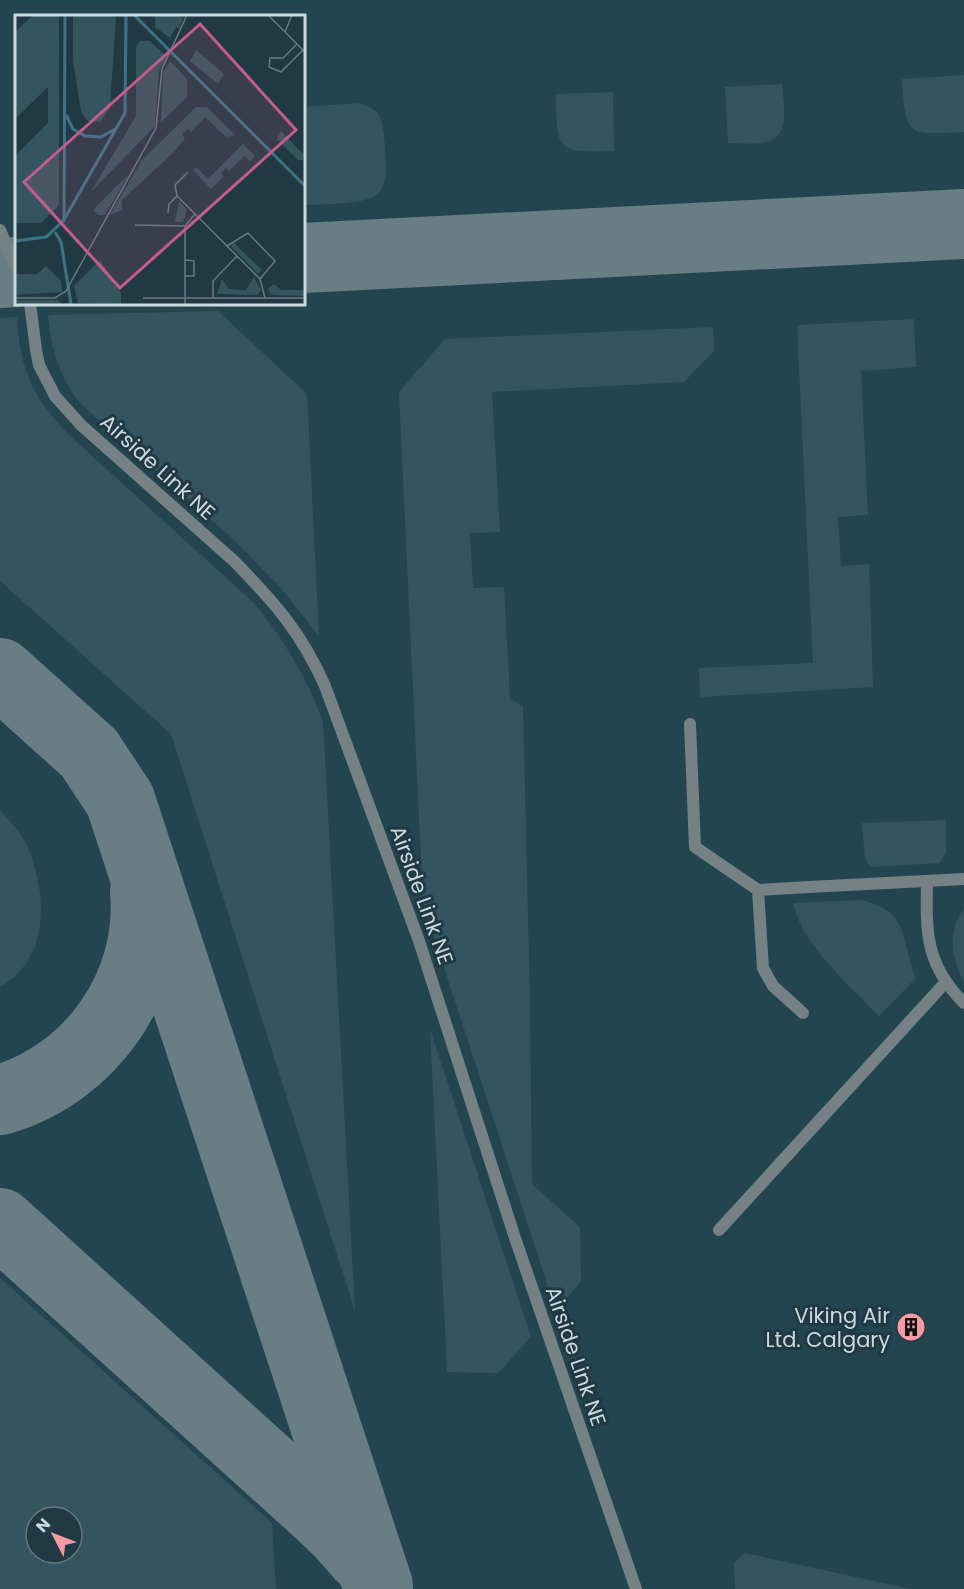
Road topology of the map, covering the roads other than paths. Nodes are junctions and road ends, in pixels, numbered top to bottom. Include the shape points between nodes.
1 (0, 230) edge
2 (15, 265) edge
3 (30, 304) edge
4 (690, 724) dead end
5 (964, 879) edge
6 (927, 881) junction
7 (758, 890) junction
8 (945, 983) junction
9 (964, 1003) edge
10 (803, 1013) dead end
11 (719, 1230) dead end
12 (636, 1589) edge

1 - 2 street
3 - 12 street, Airside Link NE via 39,365 55,396 81,425 258,585 290,621 315,663 419,940 515,1238
4 - 7 street via 695,847
5 - 6 street
6 - 7 street
6 - 8 street via 928,935
7 - 10 street via 763,969 773,986
8 - 9 street
8 - 11 street

